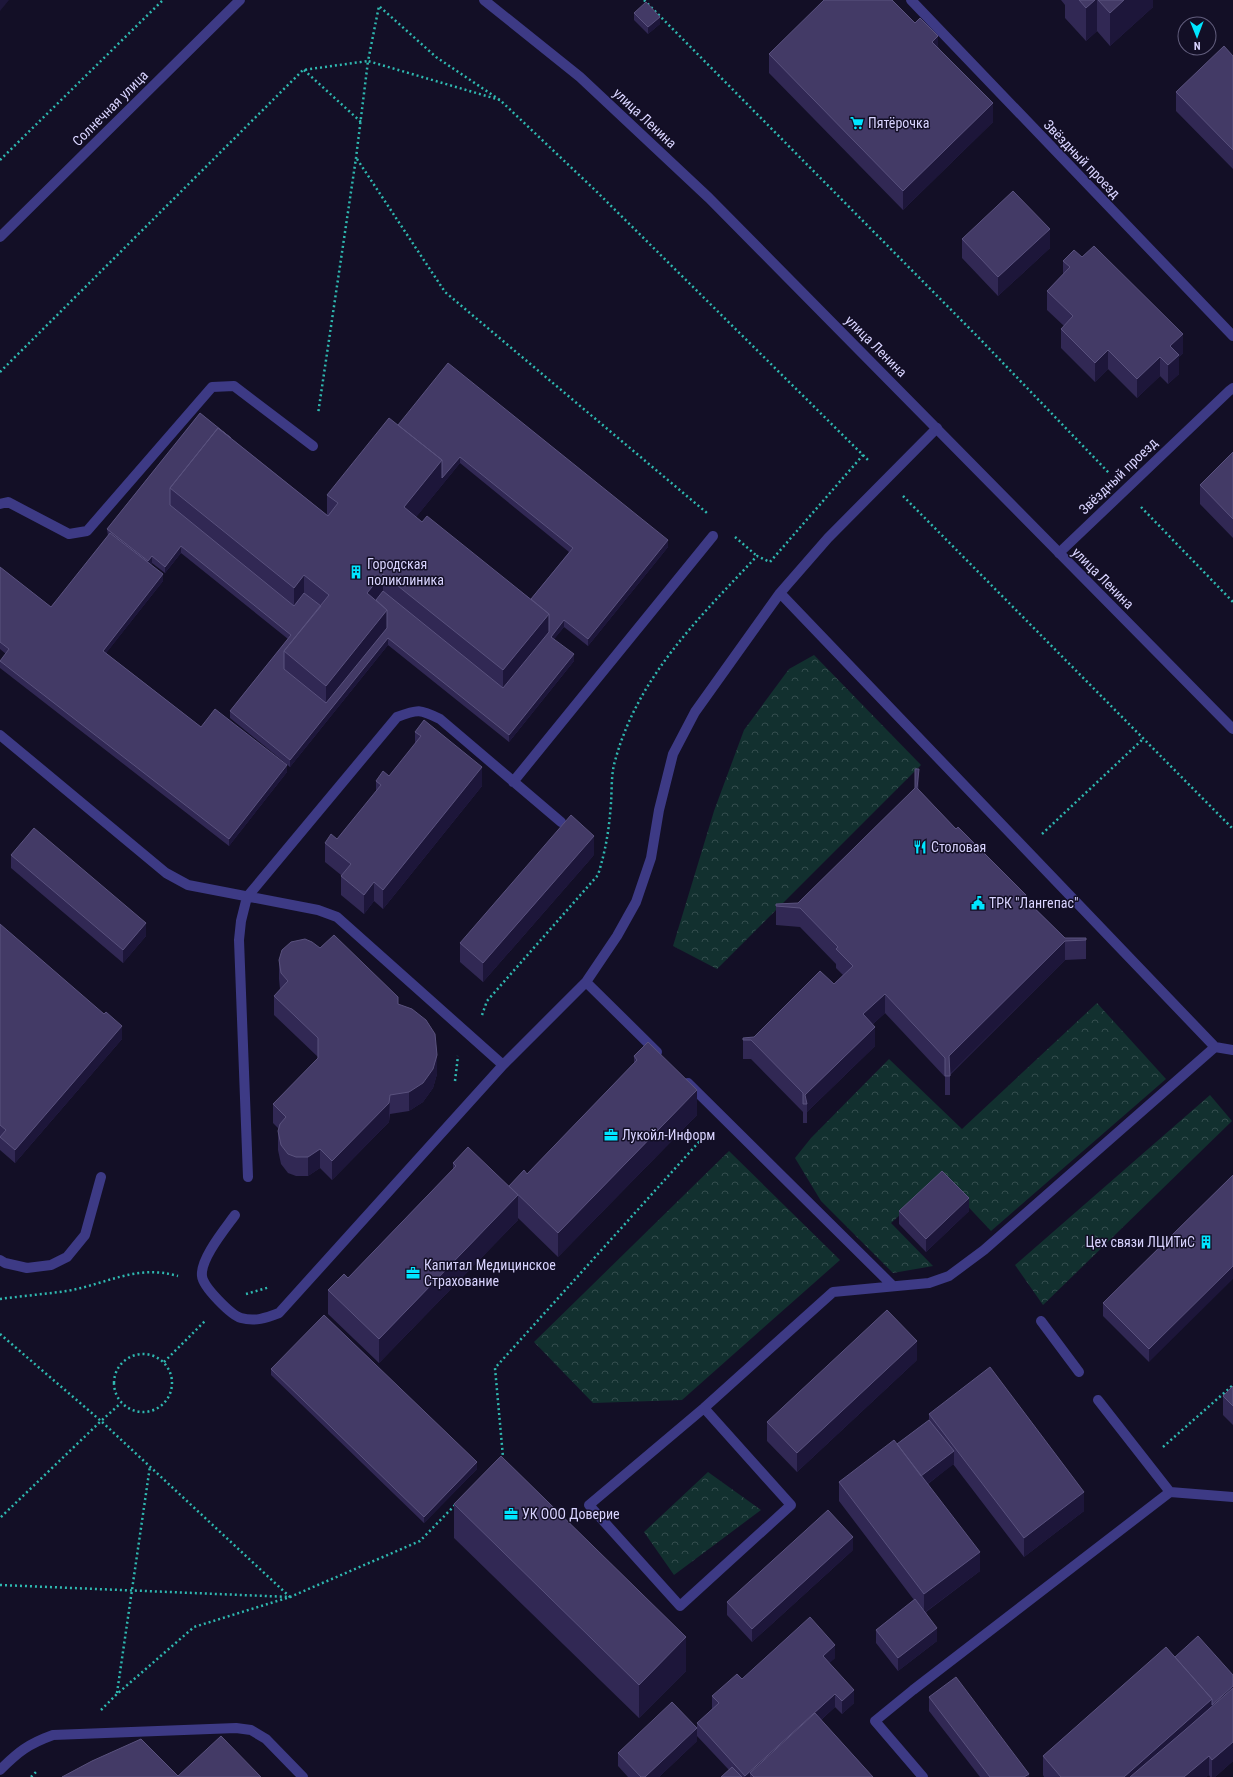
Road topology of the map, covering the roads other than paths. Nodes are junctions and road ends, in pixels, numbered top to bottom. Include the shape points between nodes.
1 (240, 0) edge
2 (484, 0) edge
3 (911, 0) edge
4 (0, 236) edge
5 (1233, 336) edge
6 (1233, 388) edge
7 (937, 428) junction
8 (313, 446) dead end
9 (0, 504) edge
10 (713, 536) dead end
11 (1058, 552) junction
12 (780, 593) junction
13 (1233, 729) edge
14 (0, 735) edge
15 (513, 782) junction
16 (560, 822) dead end
17 (247, 897) junction
18 (586, 982) junction
19 (1215, 1047) junction
20 (1233, 1050) edge
21 (665, 1060) edge
22 (503, 1066) junction
23 (682, 1077) edge
24 (101, 1177) dead end
25 (248, 1177) dead end
26 (235, 1215) dead end
27 (0, 1260) edge
28 (893, 1286) junction
29 (1041, 1321) dead end
30 (1079, 1372) dead end
31 (1098, 1400) dead end
32 (704, 1408) junction
33 (1170, 1492) junction
34 (1233, 1498) edge
35 (0, 1770) edge
36 (303, 1777) edge
37 (923, 1777) edge

1 - 4 street, Солнечная улица
2 - 7 street, улица Ленина via 580,77 715,203
3 - 5 street, Звёздный проезд
6 - 11 street, Звёздный проезд
7 - 11 street, улица Ленина
7 - 12 street via 828,538
8 - 9 street via 234,386 212,387 87,531 69,534 8,502
10 - 15 street
11 - 13 street, улица Ленина
12 - 18 street via 695,712 673,754 659,810 651,858 636,902
12 - 19 street
14 - 17 street via 166,874 188,885
15 - 16 street
15 - 17 street via 440,719 426,712 414,710 397,717
17 - 22 street via 318,910 337,917
17 - 25 street via 239,940
18 - 21 street
18 - 22 street
19 - 20 street
19 - 28 street via 972,1259 949,1276 929,1283
22 - 26 street via 279,1313 261,1320 239,1318 211,1294 202,1276 206,1256
23 - 28 street
24 - 27 street via 85,1235 67,1257 51,1265 27,1268
28 - 32 street via 833,1292
29 - 30 street
31 - 33 street
32 - 32 street via 791,1505 680,1606 589,1505
33 - 34 street
33 - 37 street via 874,1721
35 - 36 street via 17,1753 34,1742 53,1735 236,1728 250,1730 266,1739

